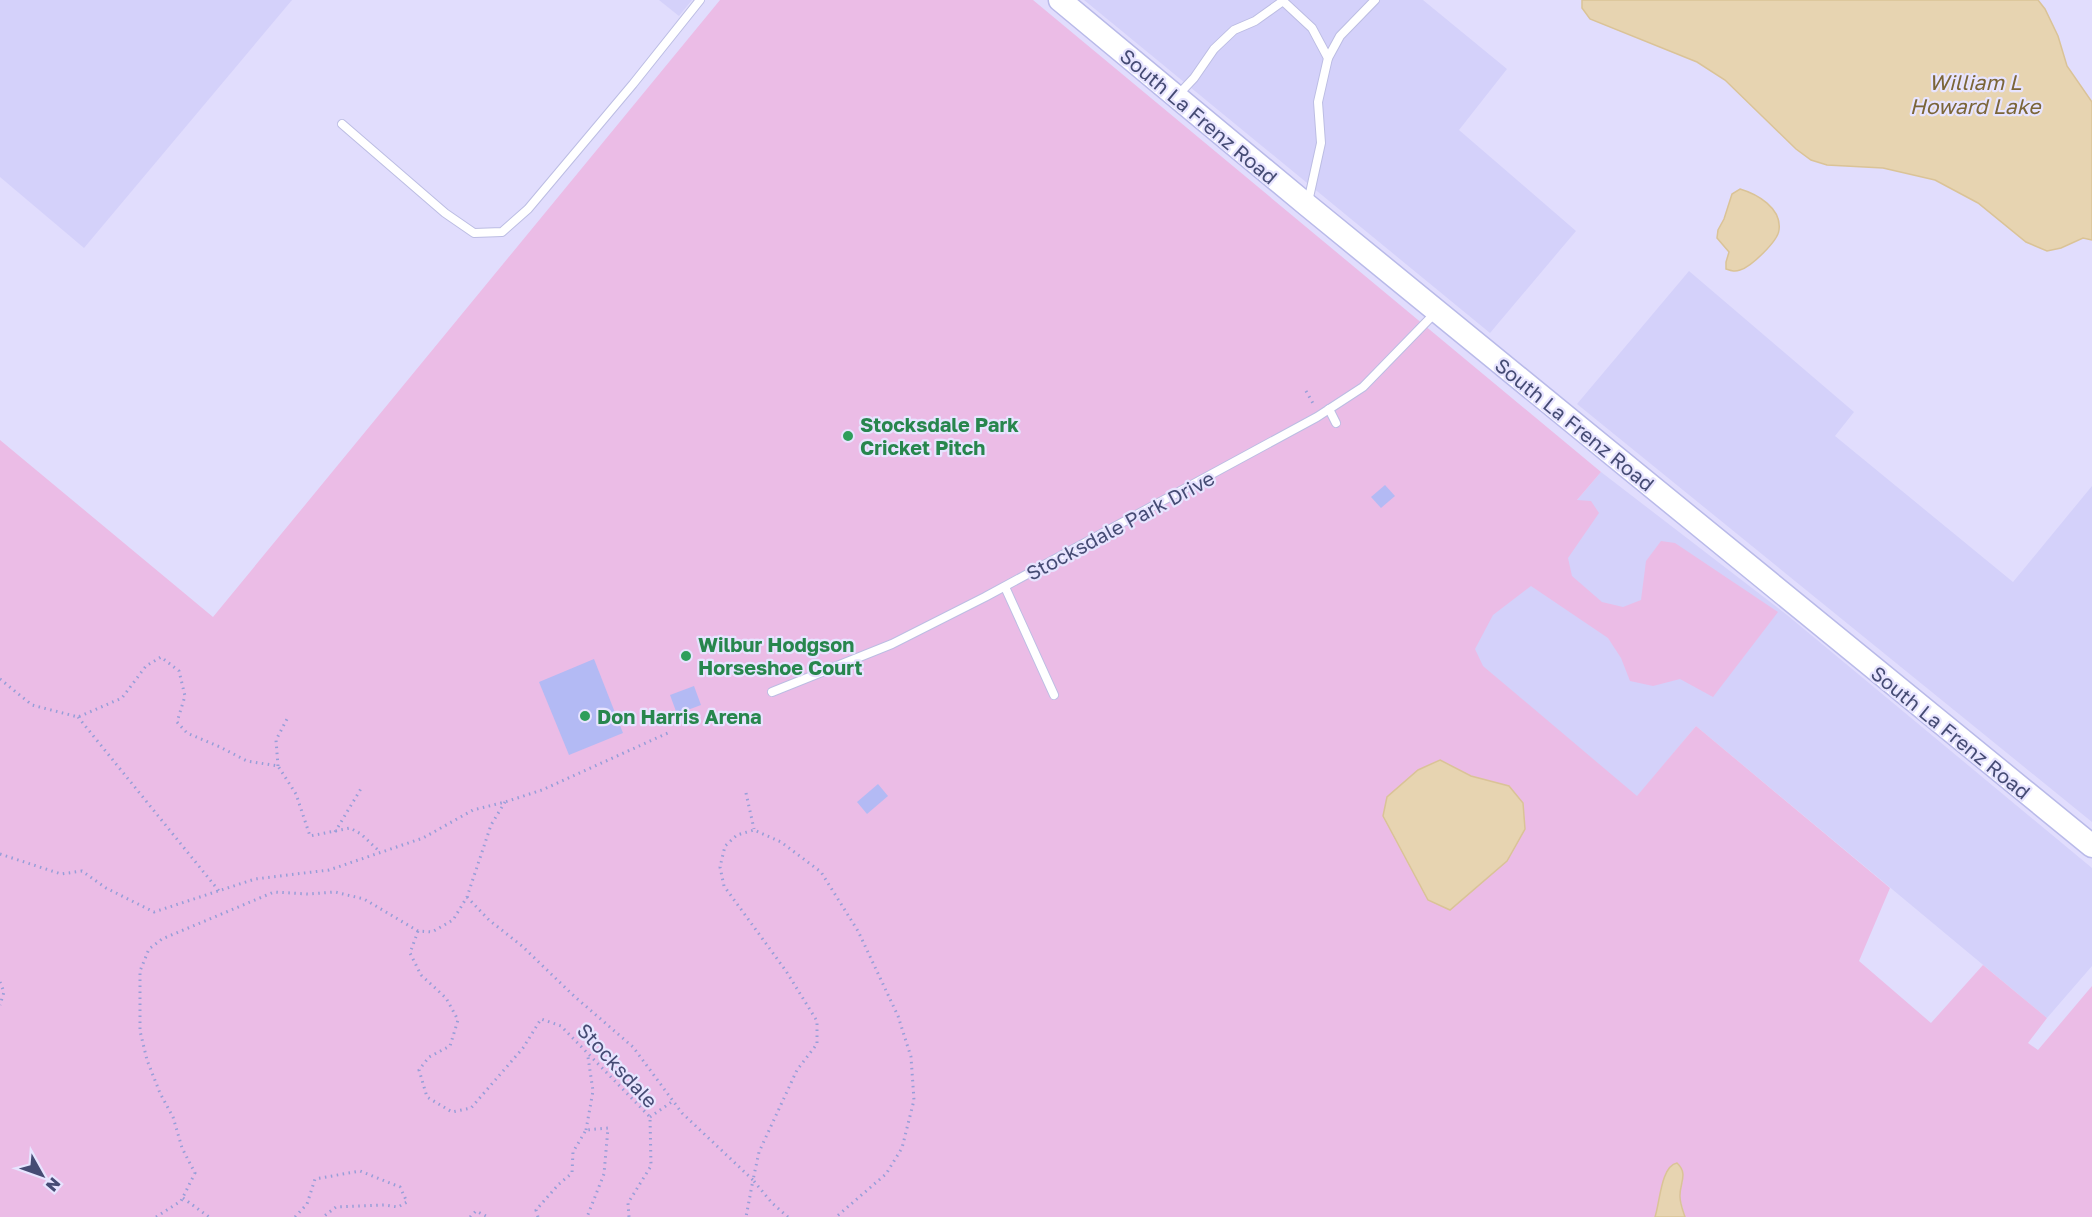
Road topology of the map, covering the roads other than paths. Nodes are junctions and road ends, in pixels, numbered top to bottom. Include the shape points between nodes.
1 (700, 0) edge
2 (1060, 0) edge
3 (1375, 0) edge
4 (1328, 58) junction
5 (1176, 97) junction
6 (342, 124) dead end
7 (1307, 205) junction
8 (1437, 311) junction
9 (1329, 409) junction
10 (1336, 423) dead end
11 (1005, 587) junction
12 (772, 692) dead end
13 (1054, 695) dead end
14 (2092, 846) edge

1 - 6 lane via 536,200 502,232 474,233 445,213
2 - 5 street, South La Frenz Road
3 - 4 lane via 1340,36
4 - 5 lane via 1312,28 1283,1 1256,21 1234,30
4 - 7 lane via 1318,102 1321,143
5 - 7 street, South La Frenz Road
7 - 8 street, South La Frenz Road
8 - 9 lane, Stocksdale Park Drive via 1362,387
8 - 14 street, South La Frenz Road
9 - 10 lane
9 - 11 lane, Stocksdale Park Drive
11 - 12 lane, Stocksdale Park Drive via 892,644
11 - 13 lane

